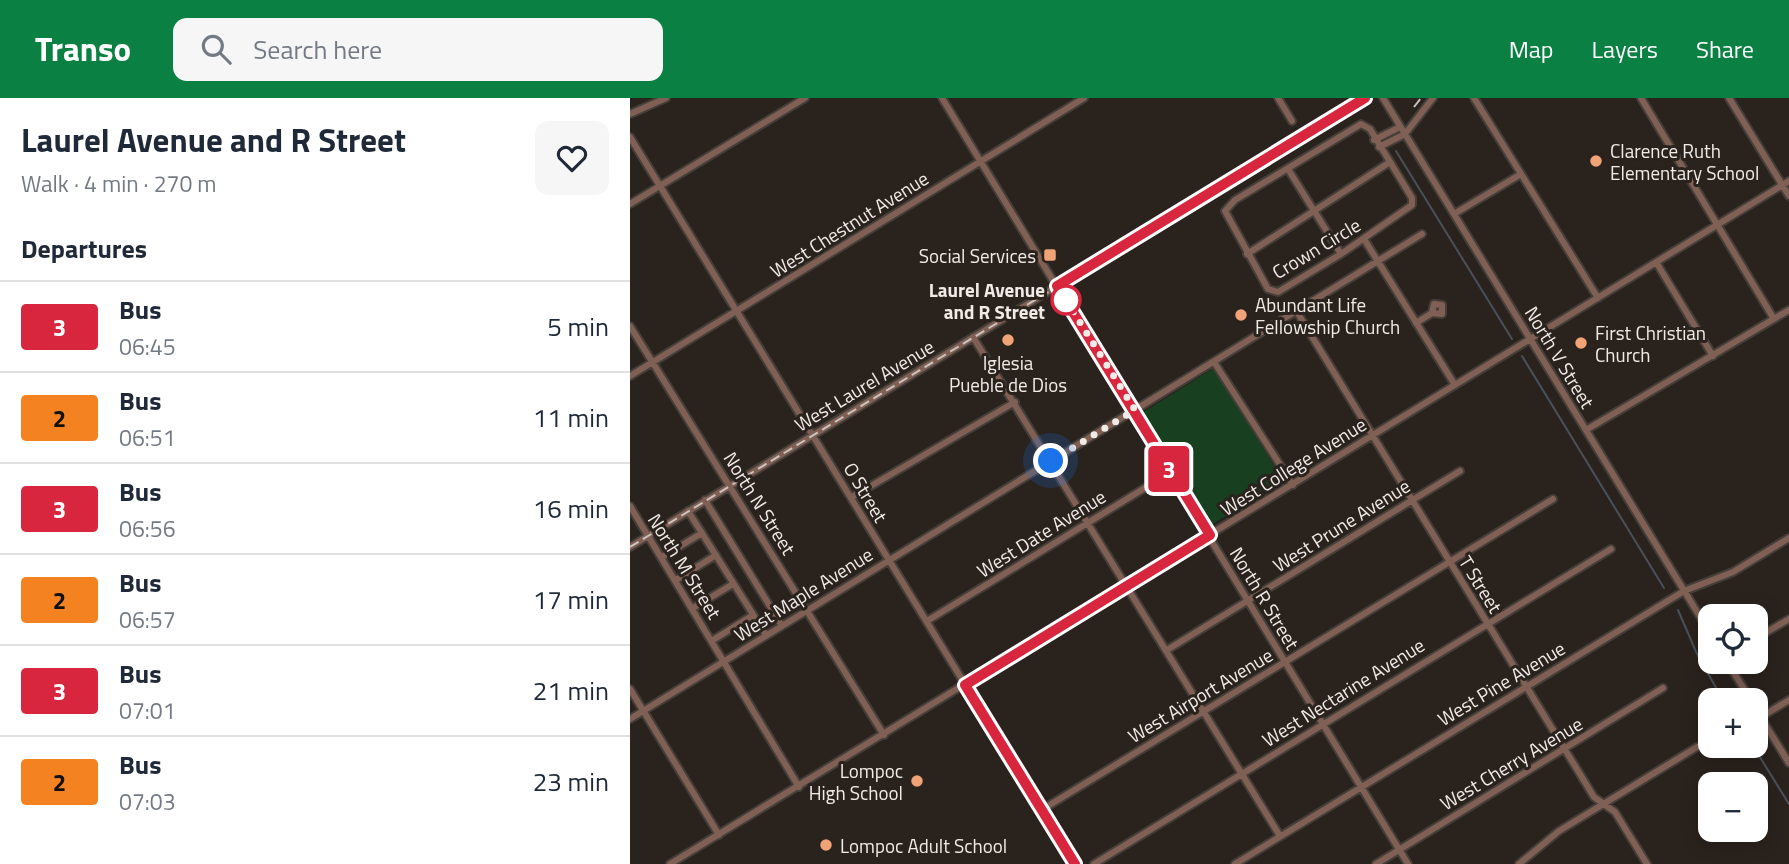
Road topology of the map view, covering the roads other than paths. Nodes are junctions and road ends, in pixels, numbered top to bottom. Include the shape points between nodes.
1 (666, 98) edge
2 (805, 98) edge
3 (942, 98) edge
4 (1084, 98) edge
5 (1278, 98) edge
6 (1365, 98) edge
7 (1382, 98) edge
8 (1433, 98) edge
9 (1475, 98) edge
10 (1643, 98) edge
11 (1729, 98) edge
12 (1074, 101) edge
13 (630, 114) edge
14 (1292, 121) dead end
15 (1400, 127) junction
16 (1405, 134) junction
17 (630, 137) edge
18 (1374, 140) junction
19 (1379, 147) junction
20 (981, 162) junction
21 (1390, 162) junction
22 (1288, 169) junction
23 (1521, 174) junction
24 (1786, 183) edge
25 (659, 186) junction
26 (1789, 197) edge
27 (630, 204) edge
28 (1313, 213) junction
29 (1454, 214) junction
30 (1717, 225) junction
31 (1422, 234) dead end
32 (1364, 239) junction
33 (1247, 254) junction
34 (1341, 254) junction
35 (1379, 262) junction
36 (1656, 262) junction
37 (1057, 286) junction
38 (1598, 298) junction
39 (1789, 310) edge
40 (737, 311) junction
41 (1297, 312) junction
42 (1432, 313) dead end
43 (1774, 319) junction
44 (1416, 323) junction
45 (630, 326) edge
46 (973, 337) junction
47 (1530, 339) junction
48 (1713, 356) junction
49 (1214, 362) junction
50 (653, 363) junction
51 (630, 376) edge
52 (1455, 385) junction
53 (1015, 402) junction
54 (1135, 410) junction
55 (1586, 430) junction
56 (812, 435) junction
57 (1374, 435) junction
58 (1051, 461) junction
59 (1460, 471) dead end
60 (1171, 472) junction
61 (731, 484) junction
62 (1293, 485) junction
63 (852, 497) junction
64 (1553, 499) dead end
65 (705, 500) junction
66 (1412, 500) junction
67 (630, 506) edge
68 (688, 511) junction
69 (1089, 522) junction
70 (702, 533) junction
71 (649, 535) junction
72 (1210, 535) junction
73 (1789, 538) edge
74 (630, 547) edge
75 (1611, 549) dead end
76 (716, 555) junction
77 (662, 557) junction
78 (889, 560) junction
79 (1449, 562) junction
80 (676, 580) junction
81 (733, 584) junction
82 (1128, 585) junction
83 (1684, 591) junction
84 (1247, 601) junction
85 (693, 608) junction
86 (807, 610) junction
87 (1698, 614) edge
88 (753, 615) junction
89 (1789, 620) edge
90 (927, 621) junction
91 (1486, 623) junction
92 (782, 626) junction
93 (1768, 632) edge
94 (766, 635) junction
95 (713, 640) junction
96 (1167, 650) junction
97 (725, 660) junction
98 (1285, 662) junction
99 (965, 685) junction
100 (1525, 687) junction
101 (1663, 688) dead end
102 (630, 689) edge
103 (1789, 700) edge
104 (644, 710) junction
105 (1203, 711) junction
106 (1768, 713) edge
107 (630, 719) edge
108 (1322, 724) junction
109 (1768, 728) edge
110 (884, 735) junction
111 (1698, 747) dead end
112 (1564, 749) junction
113 (1789, 763) edge
114 (1242, 773) junction
115 (799, 786) junction
116 (1361, 787) junction
117 (1601, 804) junction
118 (1042, 809) junction
119 (719, 835) junction
120 (1280, 836) junction
121 (1399, 850) junction
122 (670, 864) edge
123 (1075, 864) edge
124 (1094, 864) edge
125 (1235, 864) edge
126 (1376, 864) edge
127 (1408, 864) edge
128 (1519, 864) edge
129 (1647, 864) edge

1 - 13 street
2 - 25 street
3 - 20 street, North R Street
4 - 12 street, West Chestnut Avenue
5 - 14 street
6 - 37 street, West Laurel Avenue
7 - 15 street, North V Street
8 - 16 street
9 - 23 street
10 - 30 street
11 - 24 street
12 - 20 street, West Chestnut Avenue
15 - 16 street, North V Street
15 - 18 street
16 - 19 street
16 - 29 street, North V Street
17 - 25 street, O Street
18 - 19 street, Crown Circle
18 - 22 street, Crown Circle via 1365,125 1355,125
19 - 21 street, Crown Circle
20 - 37 street, North R Street
20 - 40 street, West Chestnut Avenue
21 - 28 street
21 - 32 street, Crown Circle via 1412,205
22 - 28 street
22 - 33 street, Crown Circle via 1235,200 1225,211
23 - 29 street
23 - 38 street
24 - 26 street
24 - 30 street, West College Avenue
25 - 27 street
25 - 40 street, O Street
28 - 33 street
28 - 34 street
29 - 47 street, North V Street
30 - 36 street, West College Avenue
30 - 43 street
31 - 35 street, West Maple Avenue
32 - 34 street, Crown Circle
32 - 35 street
33 - 34 street, Crown Circle via 1268,289 1278,292
35 - 41 street, West Maple Avenue
35 - 44 street
36 - 38 street, West College Avenue
36 - 48 street
37 - 46 street, West Laurel Avenue
37 - 54 street, North R Street
38 - 47 street, West College Avenue
39 - 43 street
40 - 50 street, West Chestnut Avenue
40 - 56 street, O Street
41 - 49 street, West Maple Avenue
41 - 57 street, T Street
42 - 44 street
43 - 48 street
44 - 52 street
45 - 50 street, North N Street
46 - 53 street
46 - 56 street, West Laurel Avenue
47 - 52 street, West College Avenue
47 - 55 street, North V Street
48 - 55 street
49 - 54 street, West Maple Avenue
49 - 62 street
50 - 51 street, West Chestnut Avenue
50 - 61 street, North N Street
52 - 57 street, West College Avenue
53 - 58 street
53 - 63 street
54 - 58 street, West Maple Avenue
54 - 60 street, North R Street
55 - 83 street, North V Street
56 - 61 street, West Laurel Avenue
56 - 63 street, O Street
57 - 62 street, West College Avenue
57 - 66 street, T Street
58 - 69 street
58 - 78 street, West Maple Avenue
59 - 66 street, West Prune Avenue
60 - 69 street, West Date Avenue
60 - 72 street, North R Street
61 - 65 street, West Laurel Avenue
61 - 86 street, North N Street
62 - 72 street, West College Avenue
63 - 78 street, O Street
64 - 79 street, West Airport Avenue
65 - 68 street, West Laurel Avenue
65 - 92 street
66 - 79 street, T Street
66 - 84 street, West Prune Avenue
67 - 71 street, North M Street
68 - 70 street
68 - 71 street, West Laurel Avenue
69 - 82 street
69 - 90 street, West Date Avenue
70 - 76 street
70 - 77 street
71 - 74 street, West Laurel Avenue
71 - 77 street, North M Street
72 - 82 street, West College Avenue
72 - 84 street, North R Street
73 - 83 street, West Pine Avenue via 1733,572
75 - 91 street, West Nectarine Avenue
76 - 80 street
76 - 81 street
77 - 80 street, North M Street
78 - 86 street, West Maple Avenue
78 - 90 street, O Street
79 - 91 street, T Street
79 - 98 street, West Airport Avenue
80 - 85 street, North M Street
81 - 85 street
81 - 88 street
82 - 96 street
82 - 99 street, West College Avenue
83 - 87 street, North V Street
83 - 100 street, West Pine Avenue
84 - 96 street, West Prune Avenue
84 - 98 street, North R Street
85 - 95 street, North M Street
86 - 92 street, West Maple Avenue
86 - 110 street, North N Street
88 - 94 street
88 - 95 street
89 - 93 street
90 - 99 street, O Street
91 - 100 street, T Street
91 - 108 street, West Nectarine Avenue
92 - 94 street, West Maple Avenue
94 - 97 street, West Maple Avenue
95 - 97 street, North M Street
96 - 105 street
97 - 104 street, West Maple Avenue
97 - 115 street, North M Street
98 - 105 street, West Airport Avenue
98 - 108 street, North R Street
99 - 110 street, West College Avenue
99 - 118 street, O Street
100 - 112 street, T Street
100 - 116 street, West Pine Avenue
101 - 112 street, West Cherry Avenue
102 - 104 street
103 - 106 street
104 - 107 street, West Maple Avenue
104 - 119 street
105 - 114 street
105 - 118 street, West Airport Avenue
108 - 114 street, West Nectarine Avenue
108 - 116 street, North R Street
109 - 113 street
110 - 115 street, West College Avenue
111 - 117 street
112 - 117 street, T Street
112 - 121 street, West Cherry Avenue
114 - 120 street
114 - 124 street, West Nectarine Avenue
115 - 119 street, West College Avenue
116 - 120 street, West Pine Avenue
116 - 121 street, North R Street
117 - 128 street
117 - 129 street, T Street via 1615,812
118 - 123 street, O Street
119 - 122 street, West College Avenue
120 - 125 street, West Pine Avenue
121 - 126 street, West Cherry Avenue
121 - 127 street, North R Street

